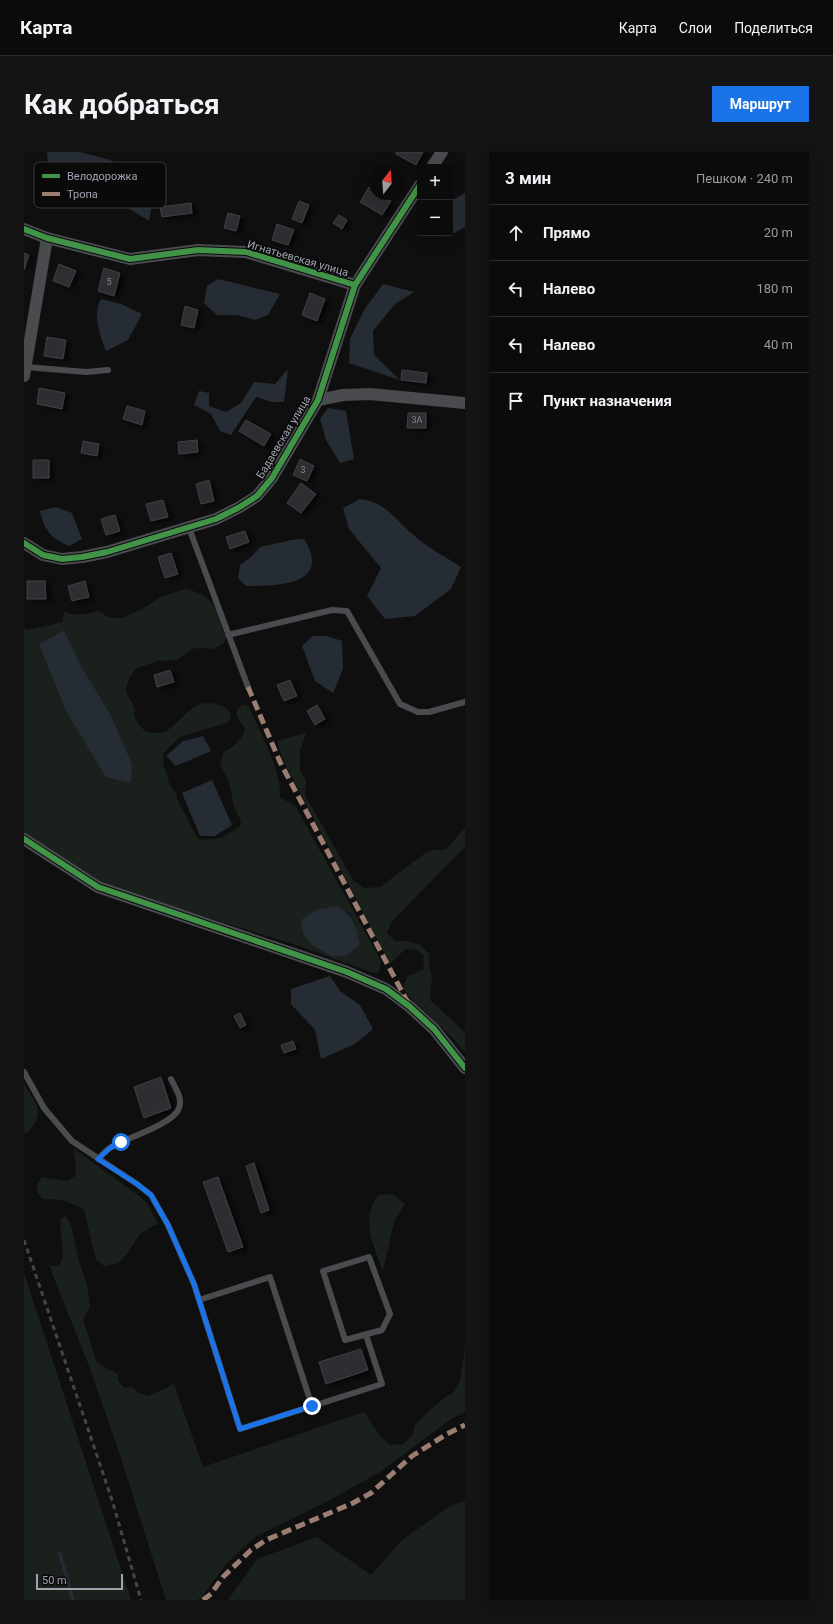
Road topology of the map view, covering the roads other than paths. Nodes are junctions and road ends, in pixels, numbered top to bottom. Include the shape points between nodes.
1 (442, 152) edge
2 (434, 164) edge
3 (417, 190) edge
4 (24, 229) edge
5 (47, 238) junction
6 (355, 285) junction
7 (108, 370) dead end
8 (25, 371) edge
9 (318, 400) junction
10 (465, 403) edge
11 (189, 528) junction
12 (24, 543) edge
13 (228, 635) junction
14 (248, 688) dead end
15 (465, 702) edge
16 (24, 839) edge
17 (465, 1068) edge
18 (24, 1072) edge
19 (171, 1079) dead end
20 (98, 1159) junction
21 (199, 1300) junction
22 (366, 1335) junction
23 (312, 1406) junction

1 - 2 street
3 - 6 street, Бадаевская улица
4 - 5 street, Игнатьевская улица
5 - 6 street, Игнатьевская улица via 130,259 198,250 246,252
5 - 8 street
6 - 9 street, Бадаевская улица
7 - 8 lane
9 - 10 street via 343,395 370,394
9 - 11 street, Бадаевская улица via 272,478 257,496 216,519
11 - 12 street, Бадаевская улица via 107,552 62,559 43,555
11 - 13 lane
13 - 14 lane
13 - 15 lane via 332,610 347,611 400,704 418,712 429,712
16 - 17 street via 98,887 347,972 386,989 434,1029
18 - 20 lane via 44,1108 72,1142
19 - 20 lane via 180,1099 179,1109 172,1117 141,1135 110,1148
20 - 21 lane via 151,1195 168,1225
21 - 23 lane via 270,1277
21 - 23 lane via 240,1429
22 - 22 lane via 345,1340 323,1271 369,1257 390,1314 382,1330
22 - 23 lane via 382,1384

